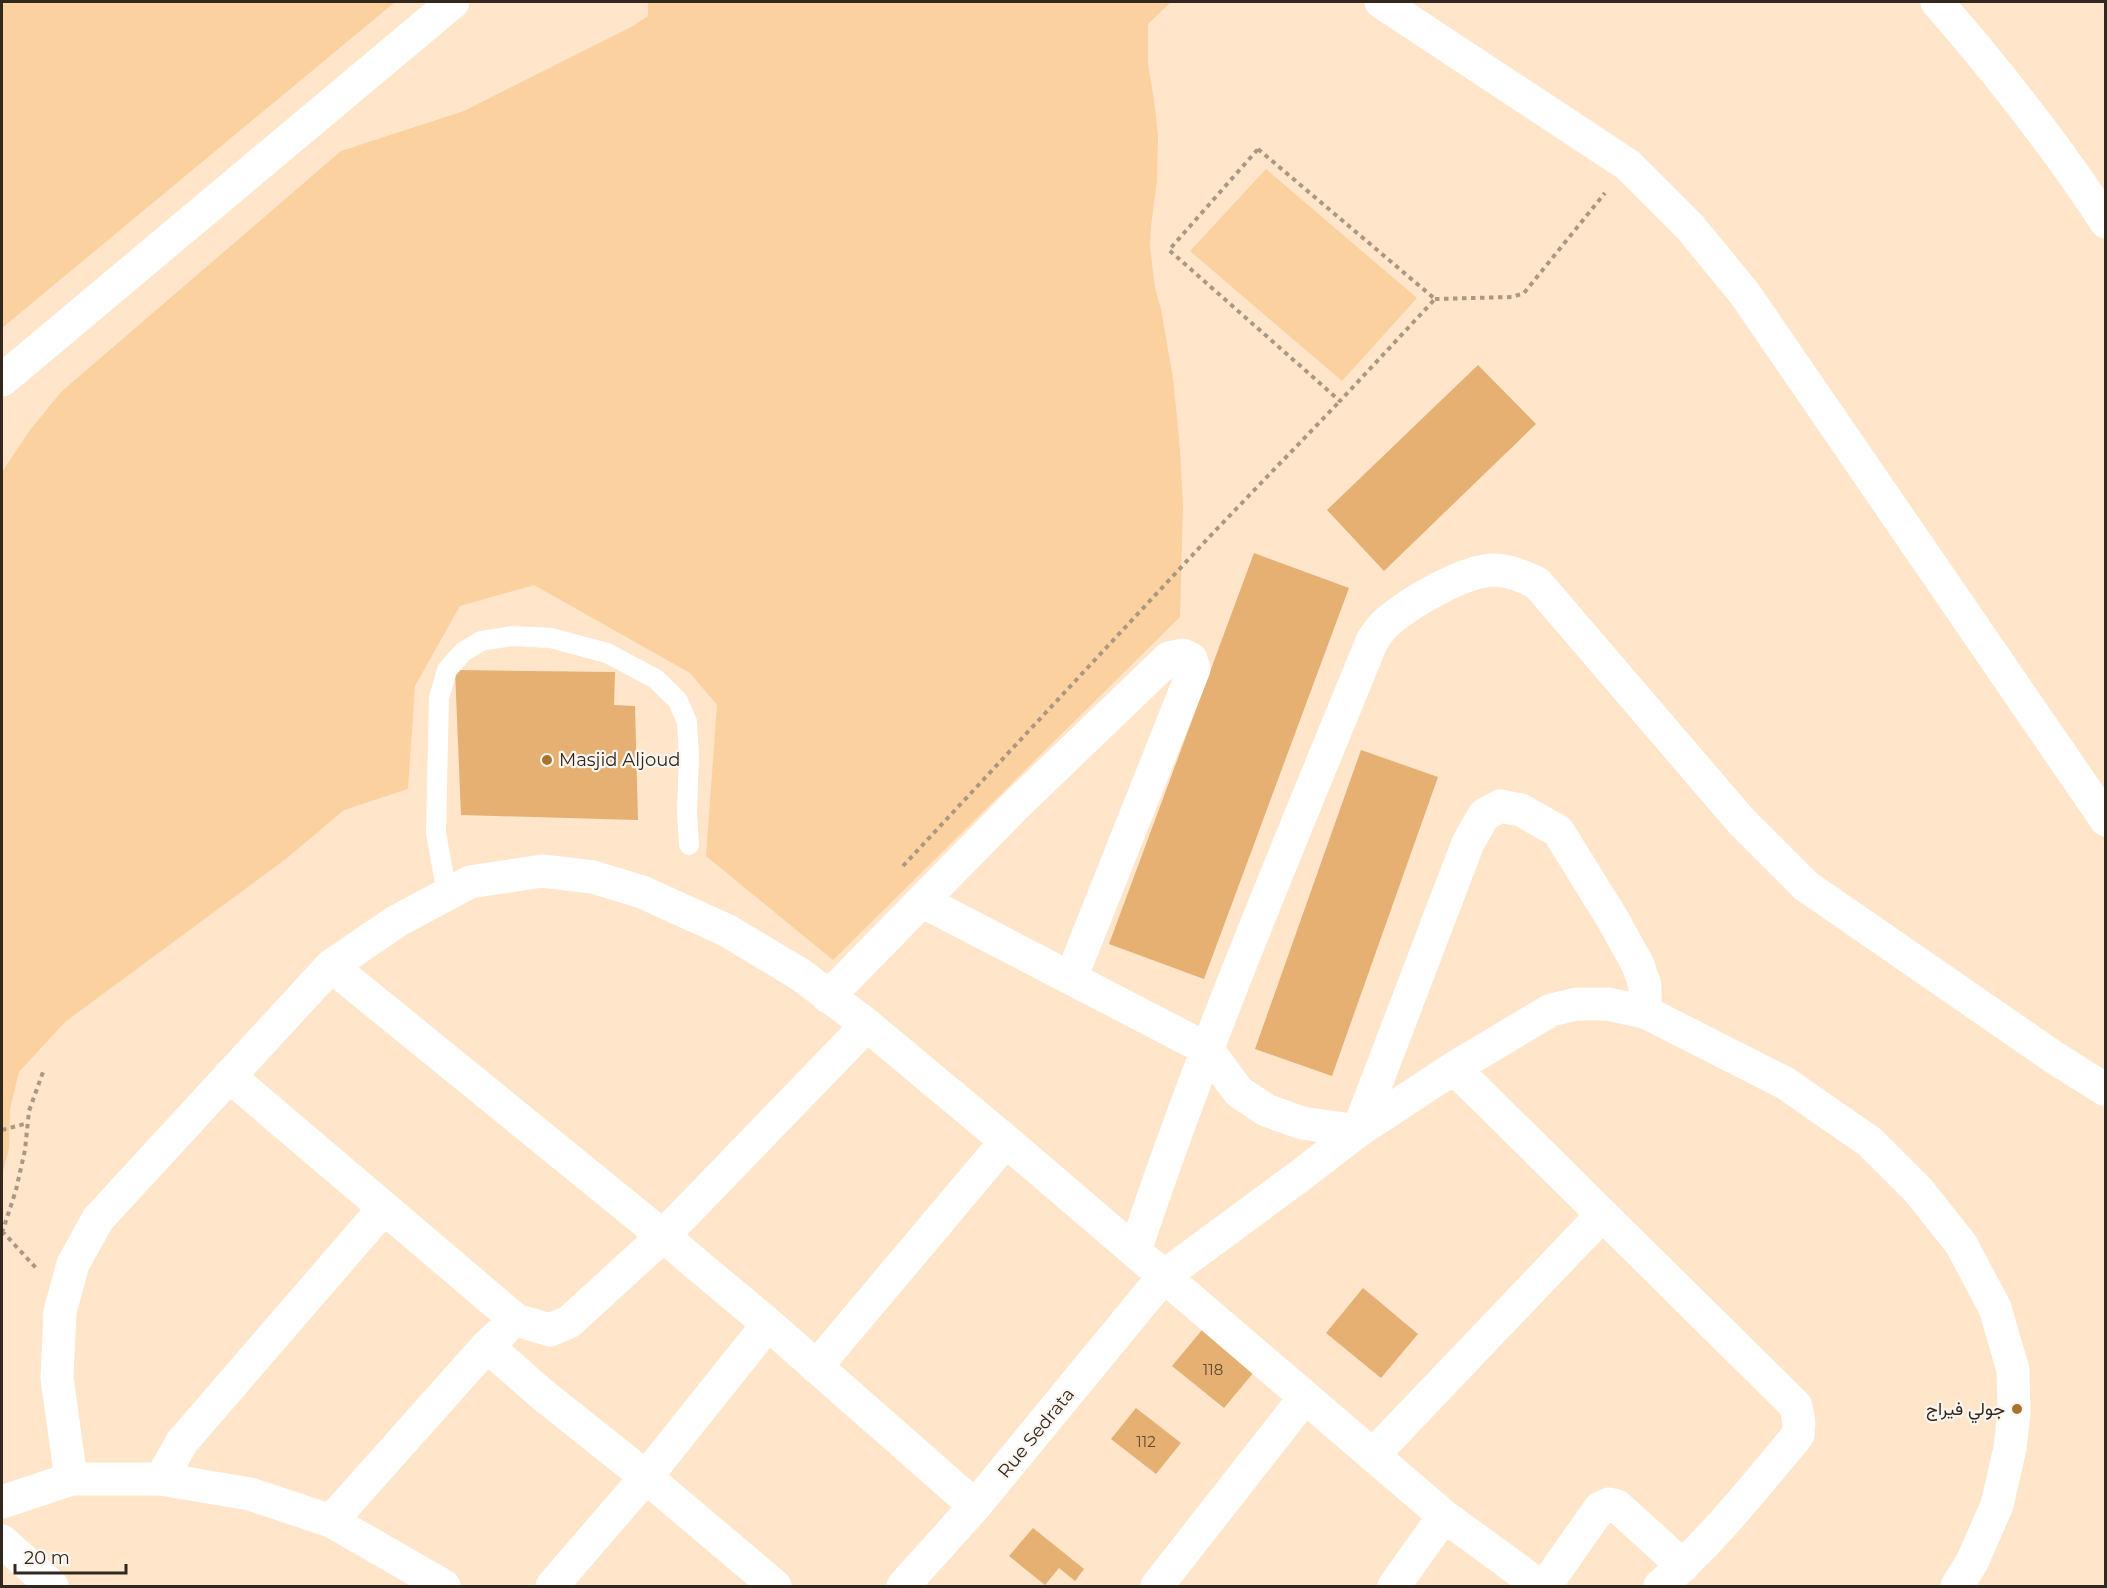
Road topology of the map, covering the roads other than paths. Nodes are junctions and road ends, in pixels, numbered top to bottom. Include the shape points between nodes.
1 (453, 2) edge
2 (1381, 2) edge
3 (1937, 2) edge
4 (2106, 222) edge
5 (2, 380) edge
6 (2106, 820) edge
7 (689, 845) dead end
8 (447, 894) junction
9 (922, 901) junction
10 (331, 966) junction
11 (1071, 978) junction
12 (828, 997) junction
13 (1645, 1012) junction
14 (867, 1026) junction
15 (1207, 1049) junction
16 (1454, 1068) junction
17 (230, 1076) junction
18 (2106, 1090) edge
19 (1358, 1131) junction
20 (1006, 1141) junction
21 (384, 1208) junction
22 (1602, 1215) junction
23 (663, 1236) junction
24 (1136, 1251) junction
25 (1164, 1276) junction
26 (516, 1320) junction
27 (768, 1324) junction
28 (487, 1346) junction
29 (816, 1367) junction
30 (1305, 1397) junction
31 (1374, 1454) junction
32 (646, 1477) junction
33 (71, 1479) junction
34 (161, 1479) junction
35 (2, 1502) edge
36 (975, 1506) junction
37 (1444, 1516) junction
38 (331, 1521) junction
39 (2, 1541) edge
40 (1672, 1576) edge
41 (52, 1587) edge
42 (444, 1587) edge
43 (552, 1587) edge
44 (775, 1587) edge
45 (903, 1587) edge
46 (1157, 1587) edge
47 (1394, 1587) edge
48 (1542, 1587) edge
49 (1957, 1587) edge

1 - 5 street
2 - 6 street via 1628,165 1690,227 1745,294
3 - 4 street via 1988,60 2071,168
7 - 8 lane via 687,722 678,701 656,679 608,653 551,638 512,636 482,641 463,652 447,670 440,698 436,833
8 - 10 street
8 - 12 street via 470,882 542,871 593,877 642,892 726,930 801,975
9 - 11 street
9 - 11 street via 1169,658 1183,655 1191,659 1194,669
9 - 12 street
10 - 17 street
10 - 23 street
11 - 15 street
12 - 14 street
13 - 16 street, Rue Sedrata via 1607,1004 1578,1004 1551,1010
13 - 19 street via 1645,986 1638,965 1558,831 1521,810 1500,806 1484,815 1468,843
13 - 49 street, Rue Sedrata via 1785,1083 1870,1142 1918,1190 1960,1244 1995,1308 2013,1370 2010,1448 1997,1505
14 - 20 street
14 - 23 street
15 - 18 street via 1372,641 1406,607 1469,574 1493,570 1514,572 1536,584 1741,821 1806,886
15 - 19 street via 1239,1092 1266,1110 1302,1123
15 - 24 street
16 - 19 street, Rue Sedrata
16 - 22 street
17 - 21 street
17 - 33 street via 98,1219 73,1264 60,1312 57,1378
19 - 25 street, Rue Sedrata
20 - 24 street
20 - 29 street
21 - 26 street
21 - 34 street via 182,1442
22 - 31 street
22 - 40 street via 1791,1399 1798,1413 1798,1435 1730,1517
23 - 26 street via 561,1327 550,1330
23 - 27 street
24 - 25 street
25 - 30 street
25 - 36 street, Rue Sedrata
26 - 28 street
27 - 29 street
27 - 32 street
28 - 32 street
28 - 38 street
29 - 36 street
30 - 31 street
30 - 46 street
31 - 37 street
32 - 43 street
32 - 44 street
33 - 34 street
33 - 35 street
34 - 38 street via 250,1494
36 - 45 street, Rue Sedrata
37 - 47 street
37 - 48 street
38 - 42 street
39 - 41 street
40 - 48 street via 1617,1506 1609,1504 1599,1508

